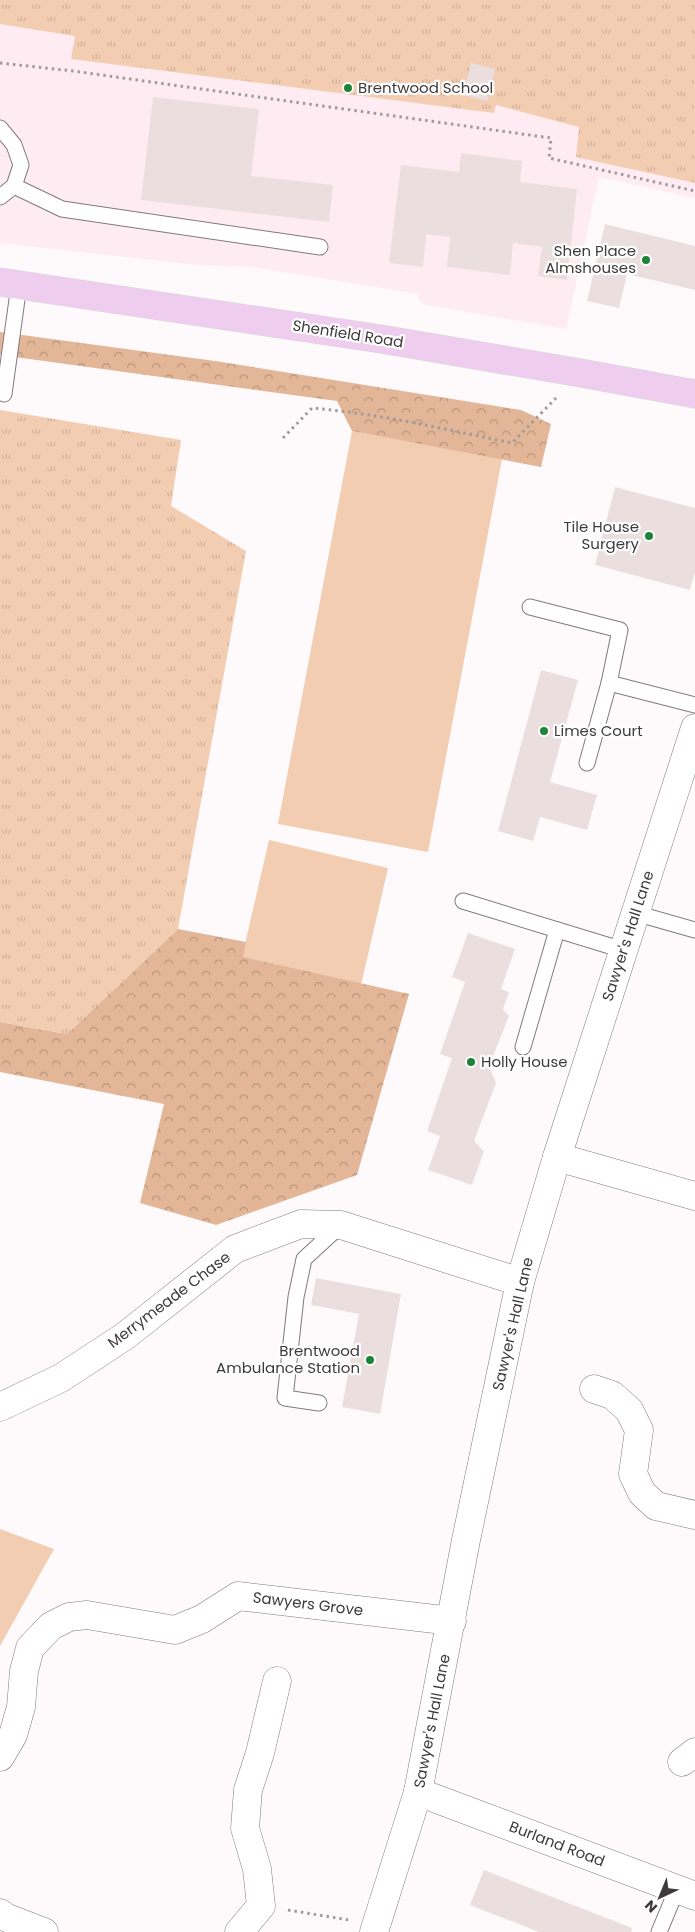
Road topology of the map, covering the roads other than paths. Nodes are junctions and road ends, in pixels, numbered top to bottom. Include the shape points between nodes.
1 (0, 128) edge
2 (14, 186) junction
3 (0, 197) edge
4 (320, 247) dead end
5 (10, 283) edge
6 (4, 394) dead end
7 (695, 394) edge
8 (530, 607) dead end
9 (609, 682) junction
10 (695, 705) edge
11 (692, 744) edge
12 (587, 763) dead end
13 (463, 902) dead end
14 (635, 913) junction
15 (557, 930) junction
16 (695, 930) edge
17 (623, 950) junction
18 (523, 1047) dead end
19 (557, 1157) junction
20 (695, 1196) edge
21 (340, 1225) junction
22 (520, 1282) junction
23 (594, 1389) dead end
24 (319, 1403) dead end
25 (0, 1407) edge
26 (695, 1515) edge
27 (452, 1621) junction
28 (277, 1680) dead end
29 (0, 1757) edge
30 (418, 1792) junction
31 (686, 1892) edge
32 (0, 1913) edge
33 (375, 1928) edge
34 (44, 1932) edge
35 (239, 1932) edge
36 (659, 1932) edge

1 - 2 lane via 14,145 21,165
2 - 3 lane
2 - 4 lane via 62,209
5 - 6 lane
5 - 7 main road, Shenfield Road via 381,339
8 - 9 lane via 620,630
9 - 10 lane
9 - 12 lane
11 - 14 street, Sawyer's Hall Lane
13 - 15 lane
14 - 16 lane
14 - 17 street, Sawyer's Hall Lane
15 - 17 lane
15 - 18 lane
17 - 19 street, Sawyer's Hall Lane
19 - 20 street
19 - 22 street, Sawyer's Hall Lane
21 - 22 street, Merrymeade Chase
21 - 24 lane via 304,1259 296,1297 285,1398
21 - 25 street, Merrymeade Chase via 301,1224 235,1250 125,1336 61,1378
22 - 27 street, Sawyer's Hall Lane
23 - 26 street via 612,1395 629,1410 639,1430 633,1474 642,1493 656,1506
27 - 29 street, Sawyers Grove via 238,1596 202,1619 176,1630 87,1615 69,1617 51,1626 30,1648 21,1707 13,1735
27 - 30 street, Sawyer's Hall Lane
28 - 35 street via 248,1790 245,1828 257,1869 261,1906
30 - 31 street, Burland Road
30 - 33 street, Sawyer's Hall Lane
31 - 36 lane
32 - 34 street

